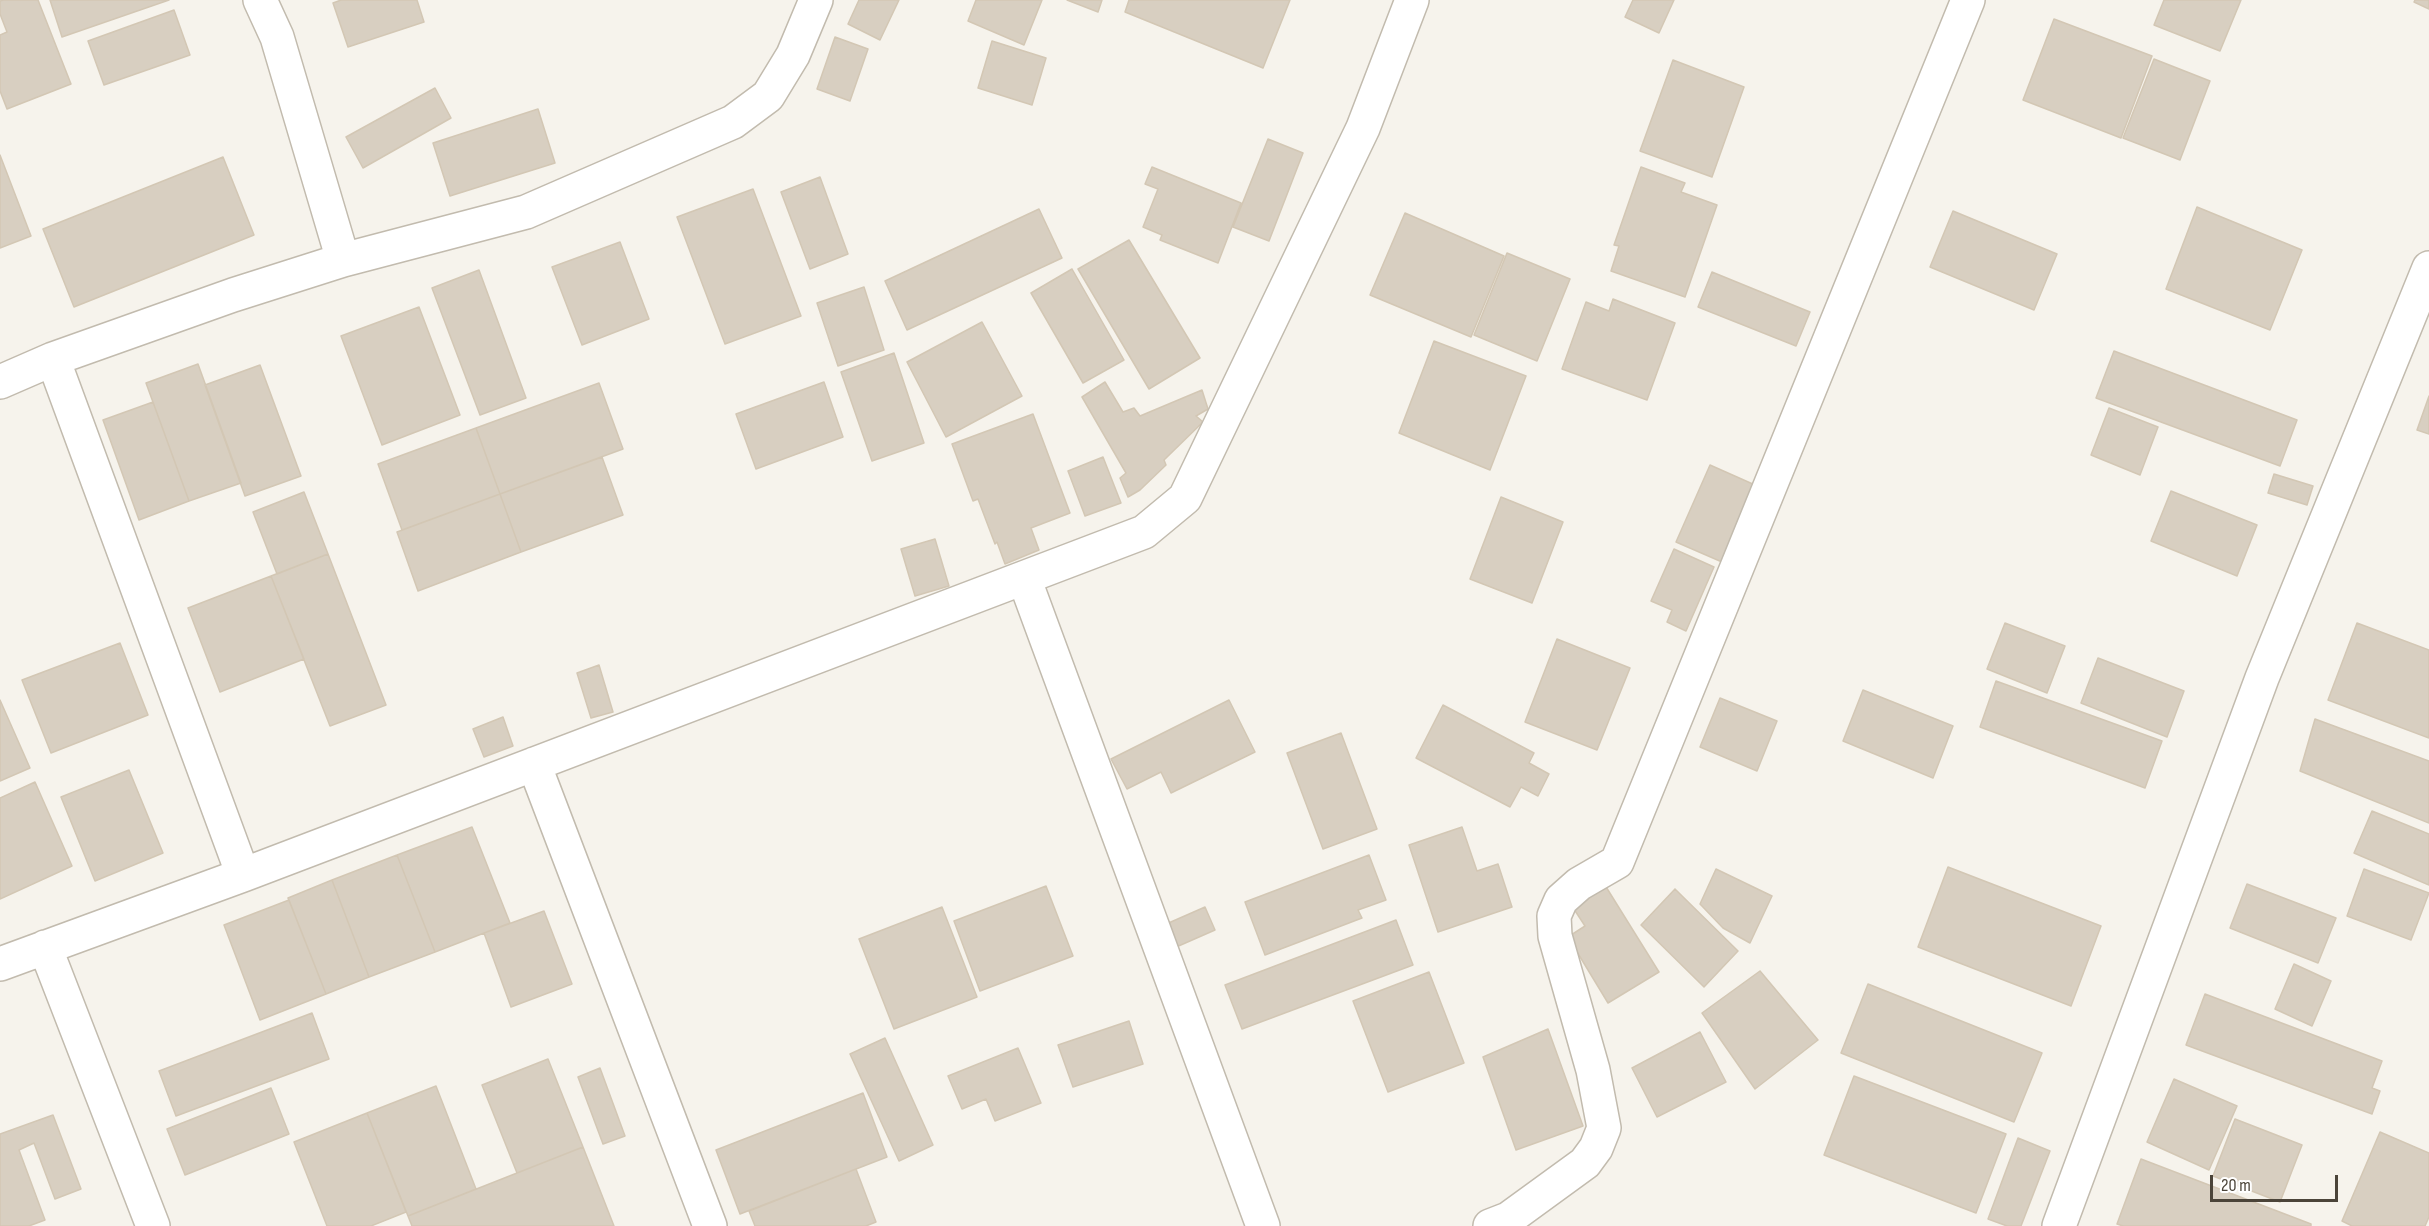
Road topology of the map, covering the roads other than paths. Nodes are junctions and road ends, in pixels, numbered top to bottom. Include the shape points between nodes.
1 (260, 0) edge
2 (816, 0) edge
3 (1412, 0) edge
4 (1968, 0) edge
5 (343, 260) junction
6 (2429, 268) edge
7 (53, 359) junction
8 (0, 382) edge
9 (1024, 578) junction
10 (534, 764) junction
11 (243, 875) junction
12 (45, 947) junction
13 (0, 964) edge
14 (153, 1226) edge
15 (710, 1226) edge
16 (1263, 1226) edge
17 (1490, 1226) edge
18 (2059, 1226) edge

1 - 5 street via 277,37
2 - 5 street via 793,55 768,96 733,123 526,212
3 - 9 street via 1363,128 1185,498 1144,532
4 - 17 street via 1617,862 1579,884 1561,900 1554,916 1555,936 1593,1070 1604,1128 1586,1163 1508,1219
5 - 7 street
6 - 18 street via 2262,678
7 - 8 street
7 - 11 street
9 - 10 street
9 - 16 street
10 - 11 street
10 - 15 street
11 - 12 street
12 - 13 street
12 - 14 street

